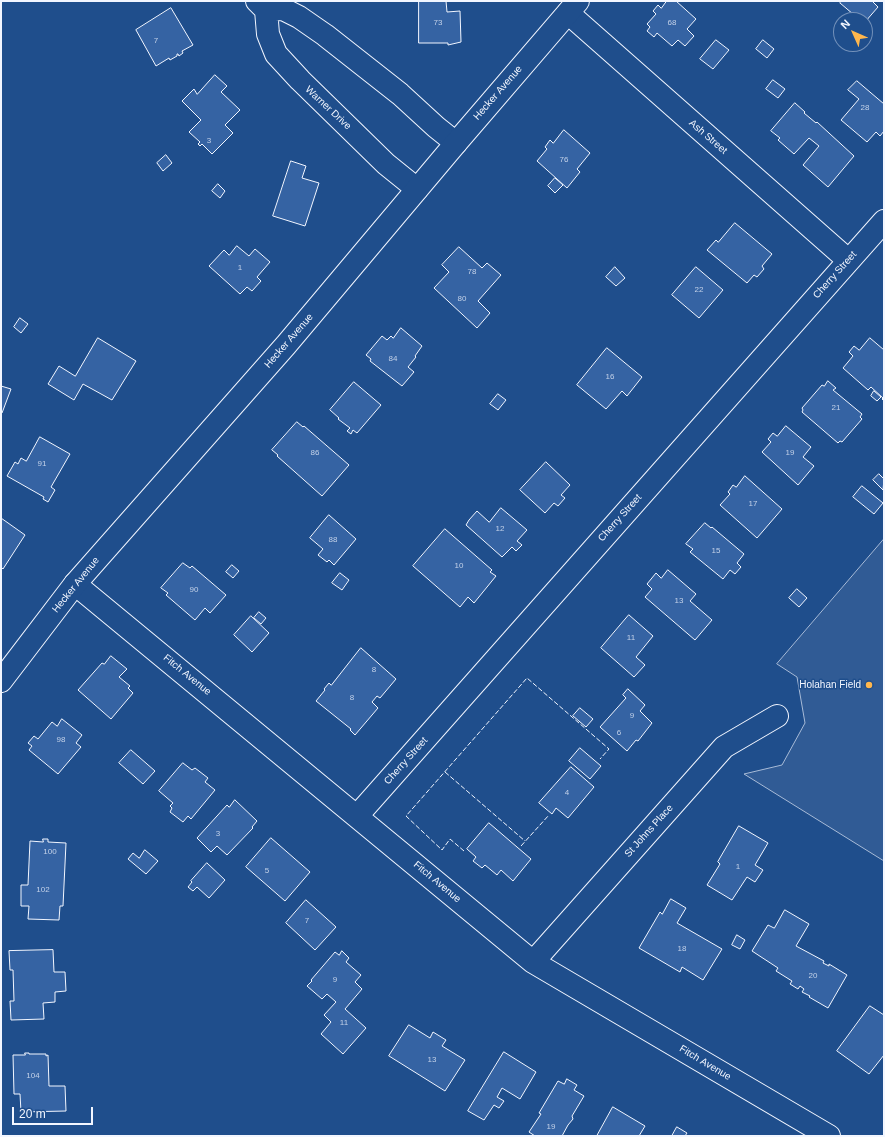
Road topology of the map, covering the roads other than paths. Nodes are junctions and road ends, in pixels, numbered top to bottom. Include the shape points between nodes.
1 (262, 5) edge
2 (573, 7) edge
3 (456, 142) junction
4 (417, 189) junction
5 (884, 221) edge
6 (848, 260) junction
7 (76, 584) junction
8 (1, 681) edge
9 (778, 716) dead end
10 (357, 816) junction
11 (534, 962) junction
12 (829, 1136) edge

1 - 3 street, Warner Drive via 283,9 306,22 400,94
1 - 4 street, Warner Drive via 268,34 276,54 386,164
2 - 3 street, Hecker Avenue
2 - 6 street, Ash Street
3 - 4 street, Hecker Avenue
4 - 7 street, Hecker Avenue via 286,345
5 - 6 street, Cherry Street
6 - 10 street, Cherry Street
7 - 8 street, Hecker Avenue
7 - 10 street, Fitch Avenue
9 - 11 street, St Johns Place via 724,747
10 - 11 street, Fitch Avenue
11 - 12 street, Fitch Avenue

